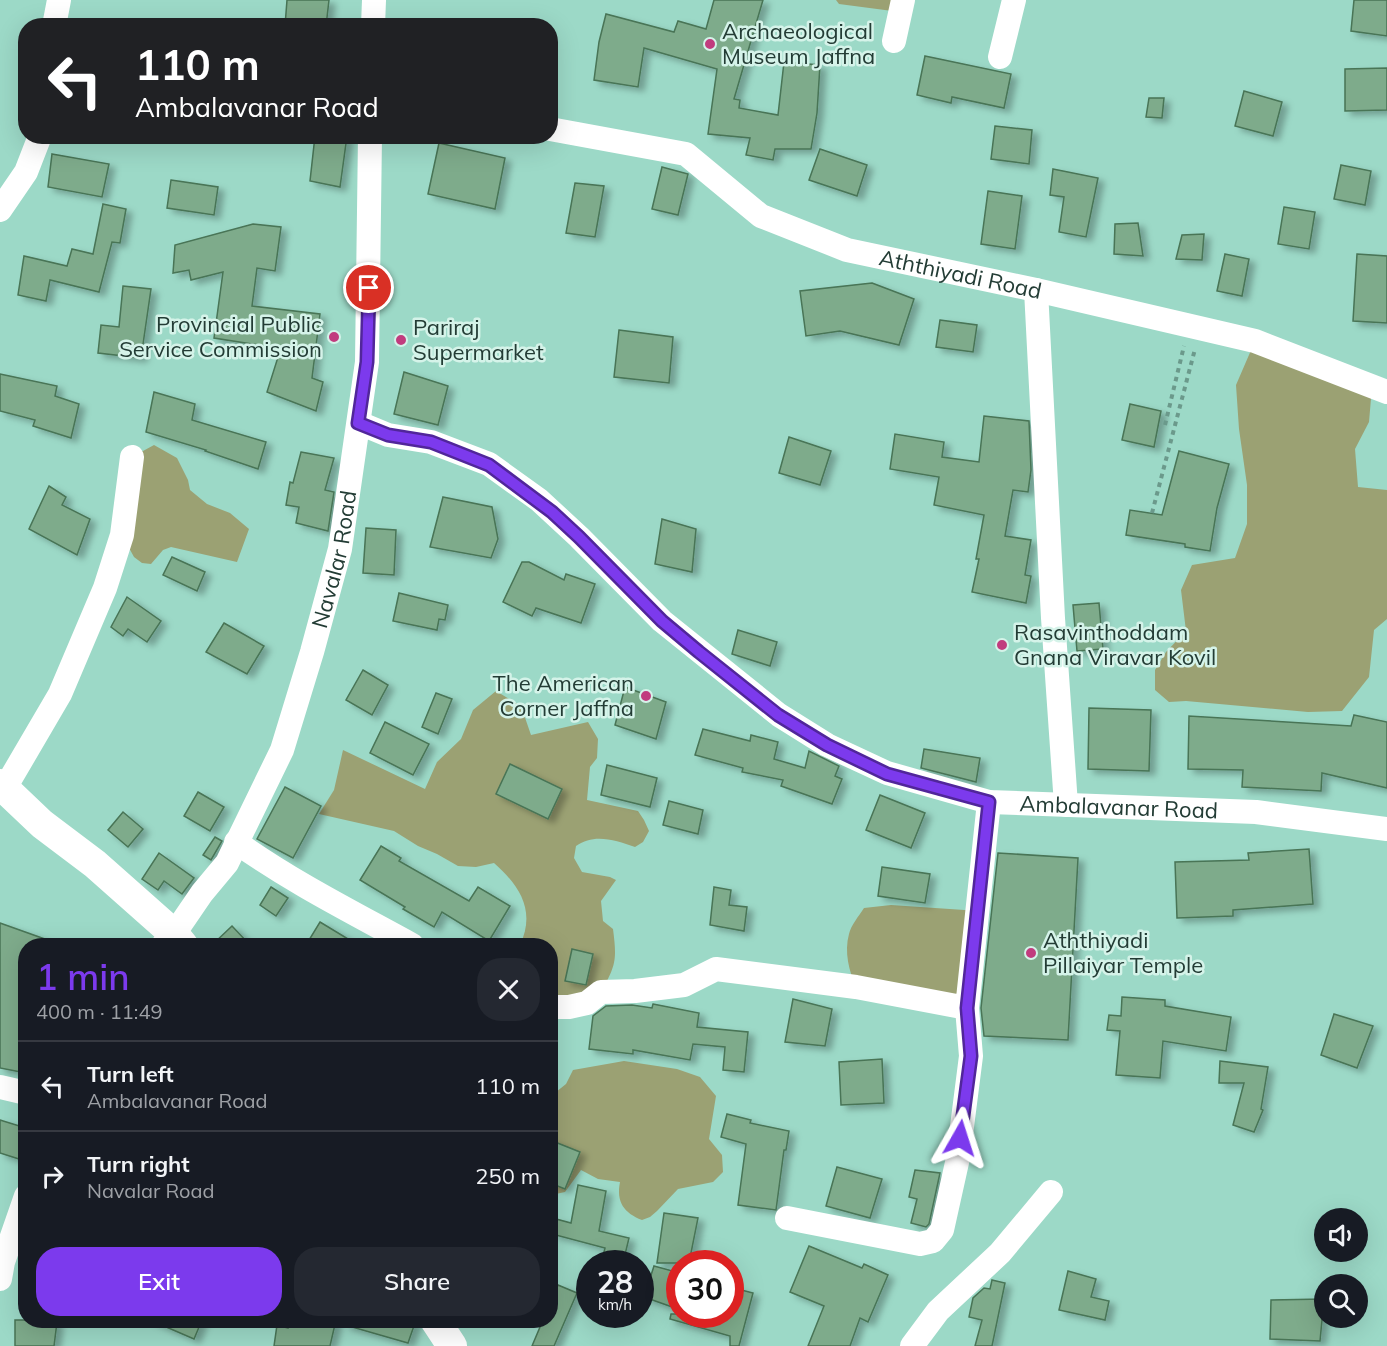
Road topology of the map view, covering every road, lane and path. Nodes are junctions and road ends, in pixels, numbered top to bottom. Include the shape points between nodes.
1 (58, 0) edge
2 (374, 0) edge
3 (903, 0) edge
4 (1014, 0) edge
5 (55, 18) edge
6 (373, 18) edge
7 (894, 41) dead end
8 (1000, 57) dead end
9 (558, 130) edge
10 (37, 144) edge
11 (370, 144) edge
12 (0, 210) edge
13 (1036, 290) junction
14 (1195, 327) junction
15 (1387, 393) edge
16 (358, 423) junction
17 (1165, 425) dead end
18 (132, 457) dead end
19 (1152, 513) dead end
20 (2, 786) edge
21 (989, 802) junction
22 (1066, 805) junction
23 (1387, 829) edge
24 (236, 842) junction
25 (170, 938) edge
26 (175, 938) edge
27 (399, 938) edge
28 (558, 1008) edge
29 (967, 1008) junction
30 (0, 1087) edge
31 (18, 1091) edge
32 (1051, 1192) dead end
33 (787, 1218) dead end
34 (18, 1228) edge
35 (1, 1268) edge
36 (440, 1328) edge
37 (452, 1346) edge
38 (912, 1346) edge

1 - 5 street
2 - 6 street
3 - 7 street
4 - 8 street
9 - 13 street, Aththiyadi Road via 686,154 761,216 847,250
10 - 12 street via 26,172
11 - 16 street, Navalar Road via 368,343
13 - 14 street, Aththiyadi Road
13 - 22 street
14 - 15 street, Aththiyadi Road via 1254,341
14 - 17 path
14 - 19 path
16 - 21 street, Ambalavanar Road via 388,435 431,442 489,465 539,500 662,621 699,652 778,715 827,745 887,774
16 - 24 street, Navalar Road via 340,549 312,652 282,750
18 - 20 street via 122,535 102,597 60,694
20 - 25 main road via 42,824 95,864
21 - 22 street, Ambalavanar Road
21 - 29 street
22 - 23 street, Ambalavanar Road via 1257,812
24 - 26 street, Navalar Road
24 - 27 street via 306,889
28 - 29 street via 586,1003 601,992 684,985 716,969 856,987
29 - 33 street via 971,1056 958,1158 942,1230 933,1241 920,1244
30 - 31 street
32 - 38 street via 1000,1253 938,1311
34 - 35 street
36 - 37 main road

